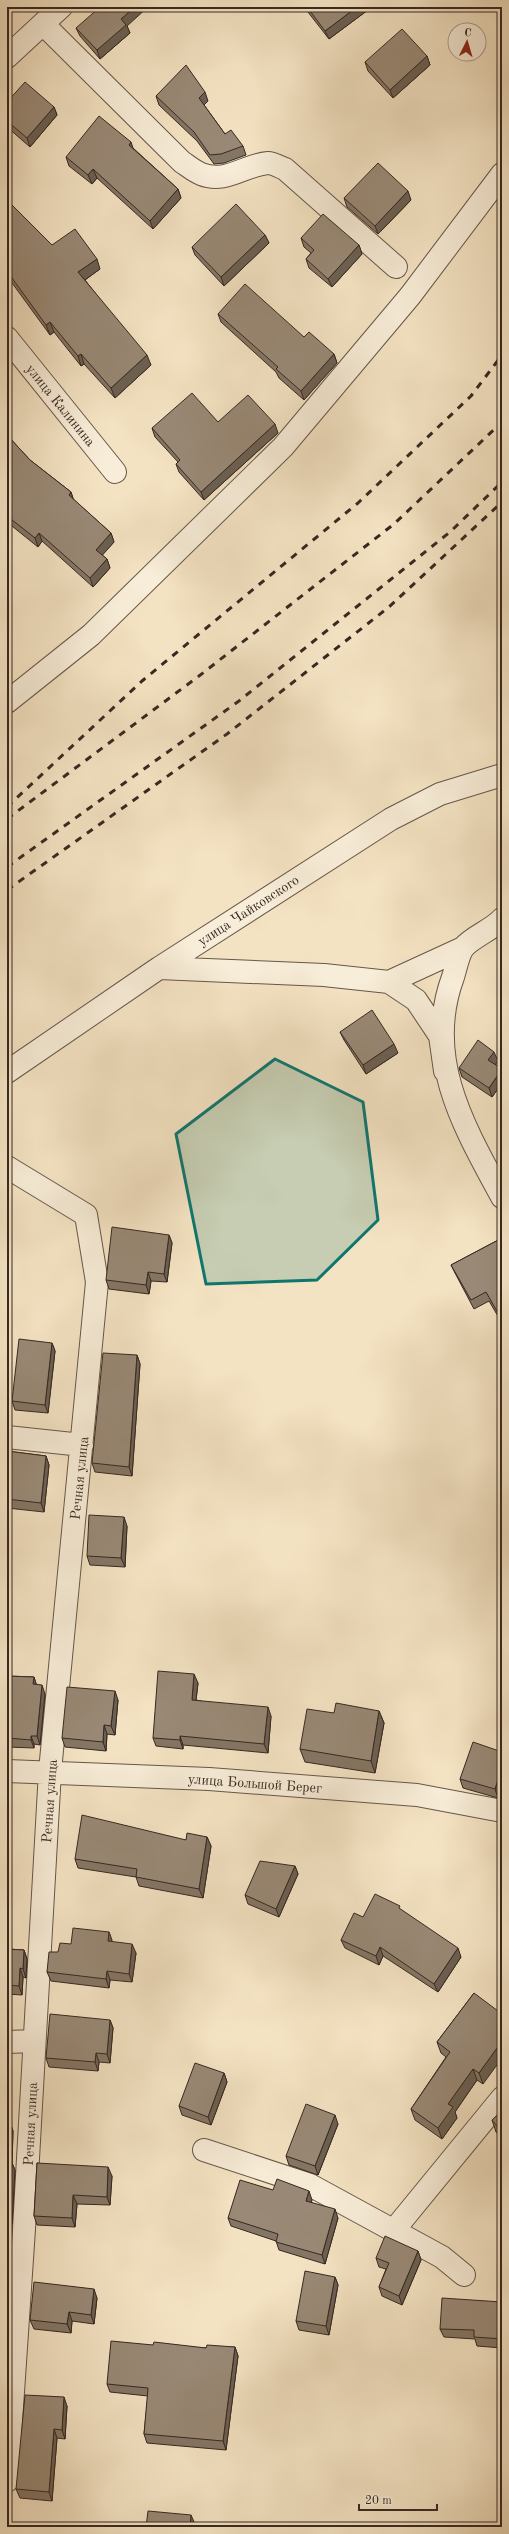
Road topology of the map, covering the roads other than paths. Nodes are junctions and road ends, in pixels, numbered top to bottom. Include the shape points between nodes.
1 (61, 7) edge
2 (43, 24) junction
3 (7, 57) edge
4 (502, 174) edge
5 (396, 267) dead end
6 (7, 338) edge
7 (115, 472) dead end
8 (7, 702) edge
9 (502, 775) edge
10 (502, 919) edge
11 (464, 948) junction
12 (159, 968) junction
13 (389, 982) junction
14 (445, 1071) junction
15 (7, 1072) edge
16 (7, 1167) edge
17 (502, 1196) edge
18 (7, 1437) edge
19 (82, 1445) junction
20 (7, 1771) edge
21 (50, 1771) junction
22 (502, 1811) edge
23 (34, 2041) junction
24 (7, 2042) edge
25 (502, 2098) edge
26 (204, 2150) dead end
27 (394, 2230) junction
28 (464, 2275) dead end
29 (7, 2481) edge

1 - 2 street
2 - 3 street
2 - 5 street via 182,162 201,174 218,177 269,163 285,169
4 - 8 street via 410,296 284,447 90,635
6 - 7 street, улица Калинина
9 - 12 street, улица Чайковского via 440,794 391,819
10 - 11 street
11 - 13 street
11 - 14 street via 447,994 443,1037
12 - 13 street via 324,975
12 - 15 street, улица Чайковского
13 - 14 street via 416,1000 440,1036
14 - 17 street via 467,1134
16 - 19 street, Речная улица via 86,1215 97,1282
18 - 19 street
19 - 21 street, Речная улица
20 - 21 street, улица Большой Берег
21 - 22 street, улица Большой Берег via 209,1779 417,1795
21 - 23 street, Речная улица
23 - 24 street
23 - 29 street, Речная улица
25 - 27 street
26 - 27 street via 310,2185
27 - 28 street via 442,2257

